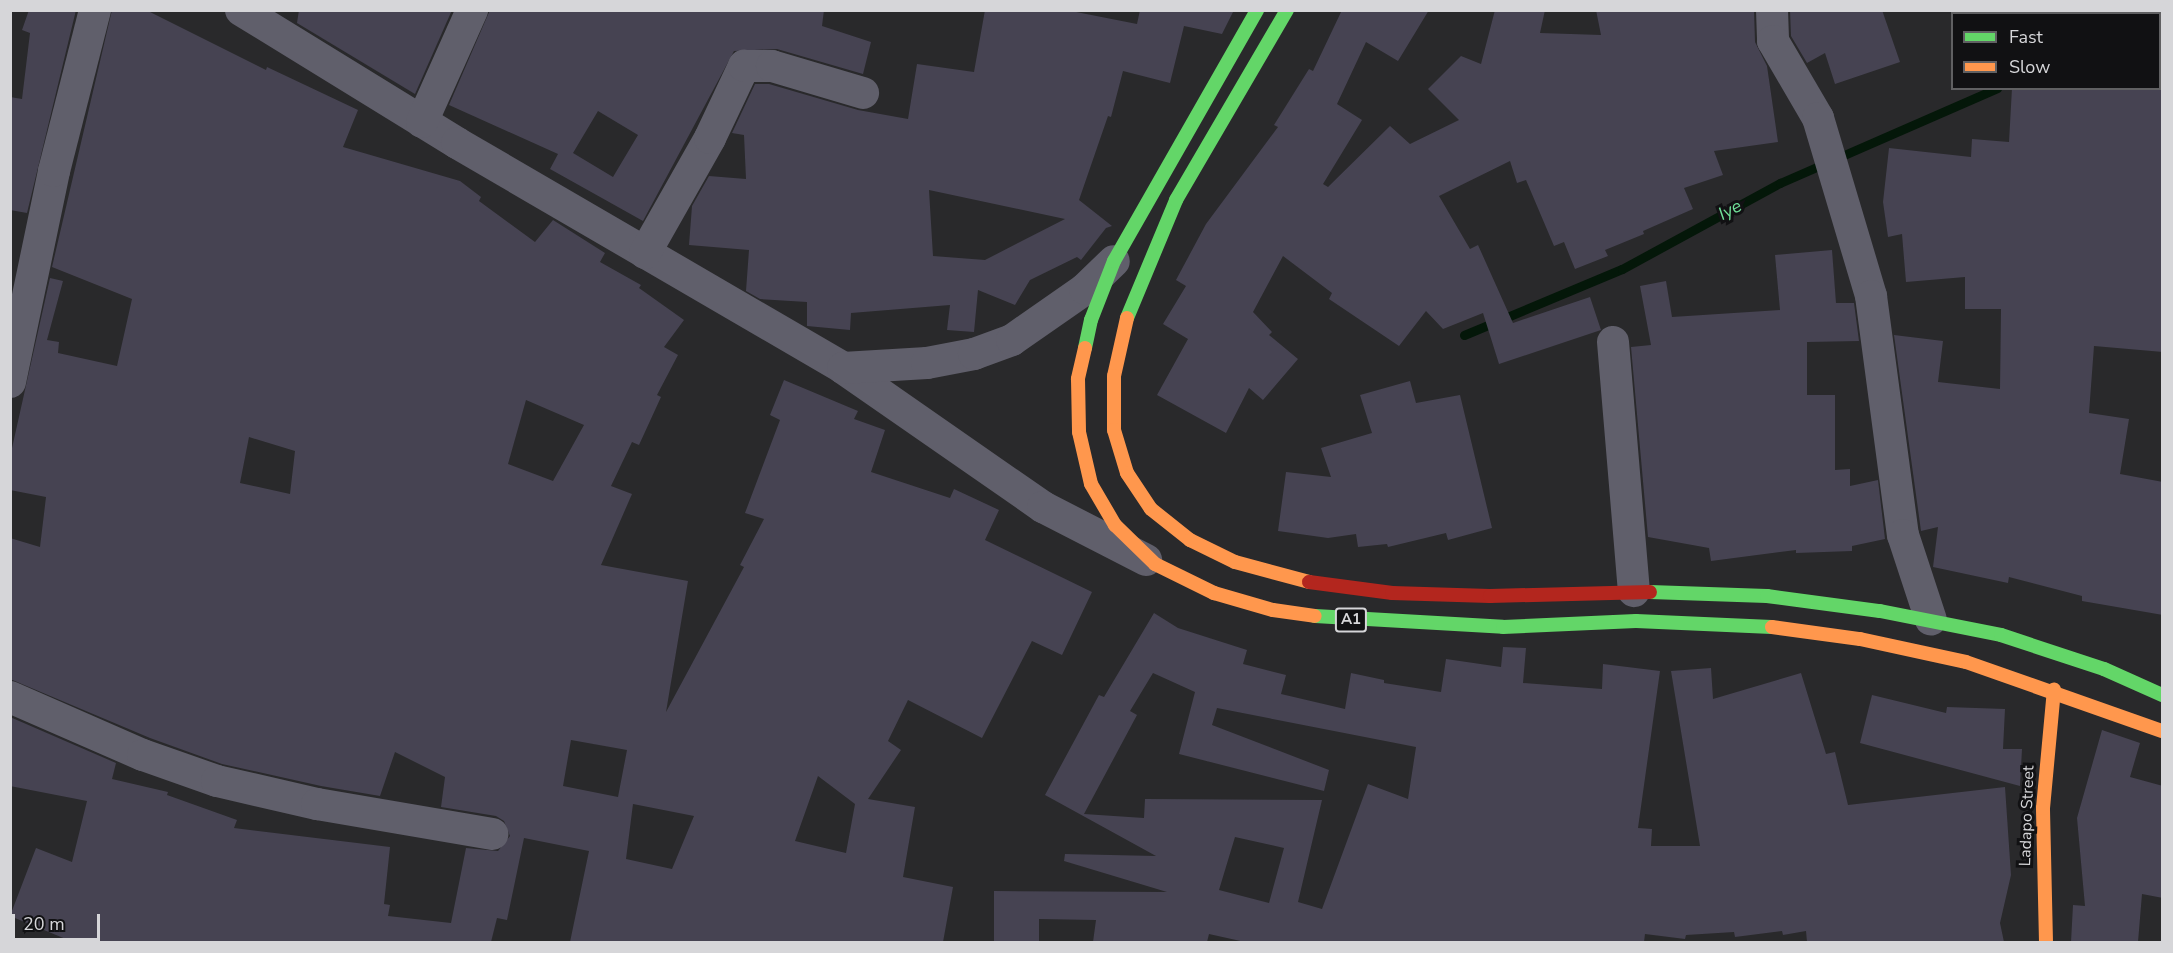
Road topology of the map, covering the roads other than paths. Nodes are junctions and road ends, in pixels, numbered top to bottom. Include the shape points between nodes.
1 (95, 10) edge
2 (241, 10) edge
3 (472, 10) edge
4 (1257, 10) edge
5 (1287, 10) edge
6 (1772, 10) edge
7 (863, 93) dead end
8 (422, 122) junction
9 (645, 253) junction
10 (1114, 261) junction
11 (1613, 342) dead end
12 (843, 368) junction
13 (10, 382) edge
14 (1155, 564) junction
15 (1634, 591) junction
16 (1932, 620) junction
17 (2054, 690) junction
18 (2163, 695) edge
19 (10, 697) edge
20 (2163, 731) edge
21 (492, 834) dead end
22 (2046, 942) edge

1 - 13 street via 54,171
2 - 8 street
3 - 8 street
4 - 10 main road, A1
5 - 15 main road, A1 via 1176,200 1128,313 1114,376 1114,430 1127,473 1151,509 1190,540 1235,562 1294,580 1414,594 1490,596
6 - 16 street via 1773,41 1818,118 1871,296 1903,535
7 - 9 street via 772,66 744,66 710,138
8 - 9 street
9 - 12 street
10 - 12 street via 1085,289 1012,340 975,354 927,363
10 - 14 main road, A1 via 1091,320 1078,379 1079,432 1091,484 1115,525
11 - 15 street
12 - 14 street via 1043,507
14 - 17 main road, A1 via 1214,593 1273,610 1330,618 1503,627 1636,621 1767,626 1860,639 1966,662
15 - 16 main road, A1 via 1767,596
16 - 18 main road, A1 via 2012,639 2104,669
17 - 20 main road, A1
17 - 22 main road, Ladapo Street via 2043,808
19 - 21 street via 143,755 217,781 317,804

